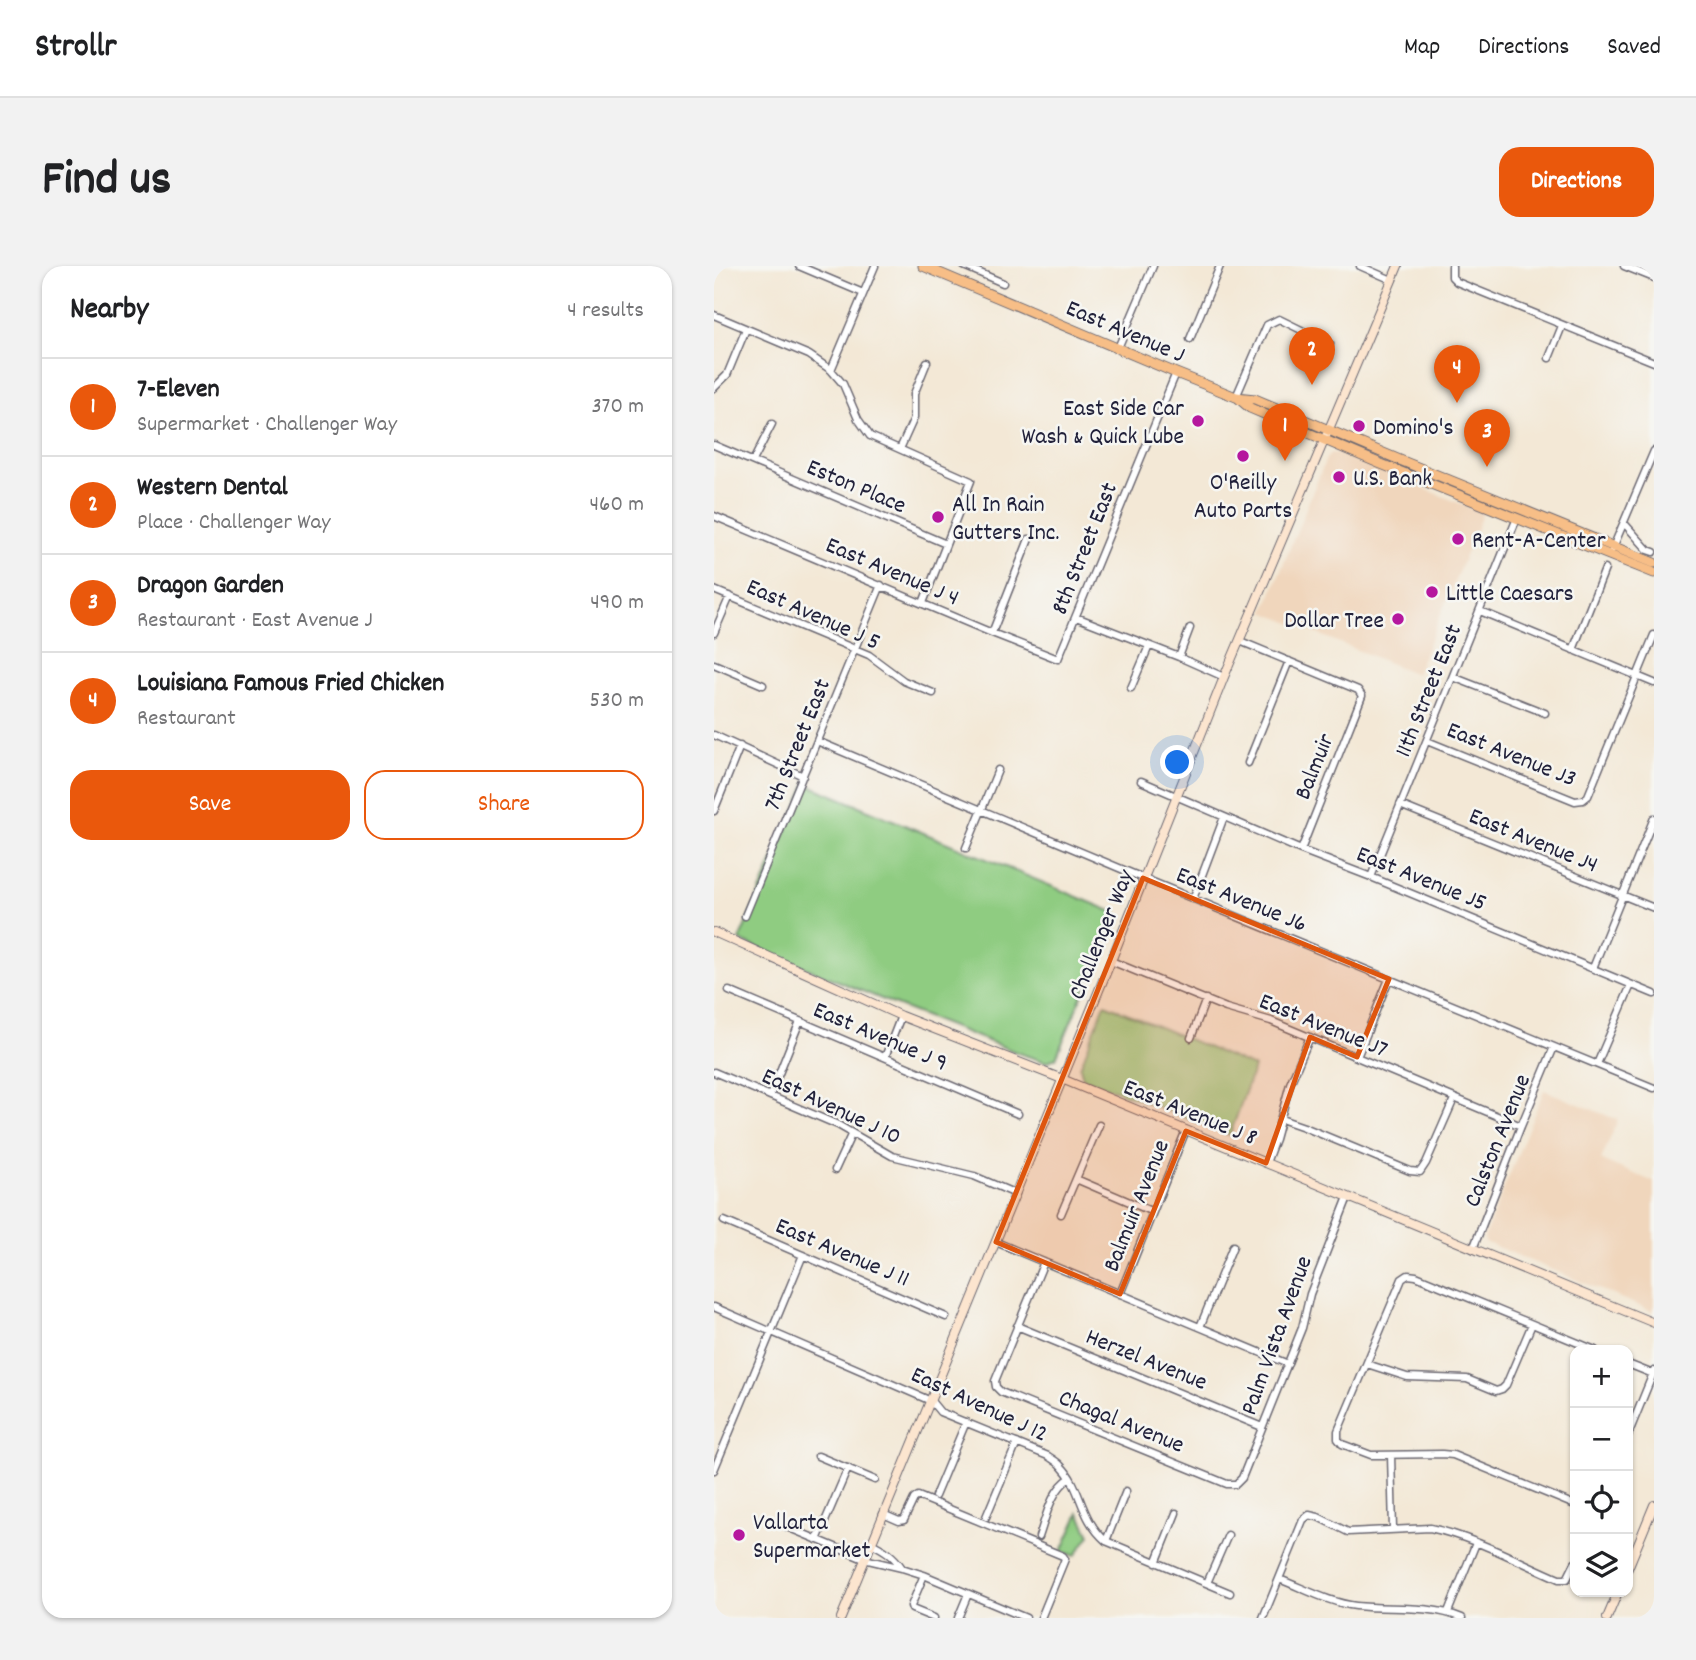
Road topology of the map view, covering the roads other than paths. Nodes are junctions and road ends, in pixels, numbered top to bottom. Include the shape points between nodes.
1 (799, 266) edge
2 (875, 266) edge
3 (923, 266) edge
4 (964, 266) edge
5 (1153, 266) edge
6 (1220, 266) edge
7 (1360, 266) edge
8 (1398, 266) edge
9 (1452, 266) edge
10 (1624, 266) edge
11 (974, 268) edge
12 (1654, 278) edge
13 (1392, 279) junction
14 (1003, 284) dead end
15 (863, 293) junction
16 (714, 315) edge
17 (1562, 326) junction
18 (746, 329) junction
19 (1190, 339) dead end
20 (1330, 344) dead end
21 (1118, 348) junction
22 (1549, 358) dead end
23 (927, 362) dead end
24 (1654, 362) edge
25 (831, 370) junction
26 (1176, 373) junction
27 (714, 388) edge
28 (1236, 397) junction
29 (772, 424) dead end
30 (1326, 434) junction
31 (714, 445) edge
32 (900, 449) junction
33 (1654, 452) edge
34 (753, 461) junction
35 (1651, 465) edge
36 (1400, 471) junction
37 (1452, 481) junction
38 (1450, 492) junction
39 (1491, 497) junction
40 (714, 516) edge
41 (1517, 518) junction
42 (1624, 523) junction
43 (1029, 539) dead end
44 (946, 544) junction
45 (1612, 550) junction
46 (1654, 552) edge
47 (1654, 563) edge
48 (1605, 569) dead end
49 (1654, 573) edge
50 (880, 586) junction
51 (714, 590) edge
52 (730, 596) junction
53 (923, 603) junction
54 (1480, 611) junction
55 (1076, 617) junction
56 (1189, 628) dead end
57 (714, 633) edge
58 (992, 633) junction
59 (1654, 635) edge
60 (1240, 641) junction
61 (1149, 646) junction
62 (855, 650) junction
63 (1573, 650) junction
64 (1179, 657) junction
65 (1058, 659) joint
66 (1289, 661) junction
67 (714, 664) edge
68 (1638, 676) junction
69 (1224, 677) junction
70 (1453, 677) junction
71 (1654, 683) edge
72 (763, 685) dead end
73 (1131, 688) dead end
74 (933, 693) dead end
75 (1545, 713) dead end
76 (714, 735) edge
77 (817, 741) junction
78 (1427, 741) junction
79 (740, 746) junction
80 (1248, 763) dead end
81 (998, 770) dead end
82 (803, 776) junction
83 (1141, 781) dead end
84 (1176, 796) junction
85 (1400, 806) junction
86 (981, 810) junction
87 (714, 811) edge
88 (1224, 817) junction
89 (1654, 818) edge
90 (1651, 832) edge
91 (966, 848) dead end
92 (1301, 850) junction
93 (1371, 877) junction
94 (1143, 878) junction
95 (1622, 895) junction
96 (1193, 899) junction
97 (1654, 908) edge
98 (746, 916) dead end
99 (714, 932) edge
100 (1111, 961) junction
101 (1593, 968) junction
102 (1390, 979) junction
103 (1631, 985) junction
104 (729, 991) dead end
105 (1654, 994) edge
106 (1206, 999) junction
107 (901, 1016) junction
108 (800, 1021) junction
109 (1310, 1037) junction
110 (1191, 1038) dead end
111 (1554, 1047) junction
112 (884, 1057) junction
113 (1357, 1057) junction
114 (1597, 1064) junction
115 (714, 1072) edge
116 (1062, 1079) junction
117 (1654, 1088) edge
118 (770, 1096) junction
119 (1454, 1099) junction
120 (1018, 1114) dead end
121 (1281, 1119) junction
122 (1099, 1125) dead end
123 (1521, 1126) junction
124 (1186, 1130) junction
125 (852, 1133) junction
126 (1266, 1163) junction
127 (835, 1170) dead end
128 (1076, 1179) junction
129 (1016, 1194) junction
130 (1348, 1197) junction
131 (1153, 1212) junction
132 (1061, 1214) dead end
133 (724, 1221) dead end
134 (996, 1242) junction
135 (1233, 1246) dead end
136 (1474, 1249) junction
137 (803, 1255) junction
138 (1044, 1262) junction
139 (1120, 1294) junction
140 (714, 1307) edge
141 (946, 1317) dead end
142 (1654, 1323) edge
143 (1532, 1324) junction
144 (1017, 1326) junction
145 (1200, 1327) junction
146 (771, 1332) junction
147 (1583, 1345) edge
148 (1288, 1364) junction
149 (1367, 1364) junction
150 (1633, 1366) edge
151 (1653, 1372) edge
152 (931, 1401) junction
153 (966, 1422) junction
154 (1633, 1423) edge
155 (1262, 1427) junction
156 (1017, 1443) junction
157 (1391, 1455) junction
158 (818, 1456) dead end
159 (848, 1468) junction
160 (714, 1470) edge
161 (1070, 1478) junction
162 (875, 1480) dead end
163 (1236, 1484) joint
164 (1126, 1492) dead end
165 (935, 1496) dead end
166 (1570, 1504) edge
167 (1653, 1509) edge
168 (1176, 1513) dead end
169 (883, 1514) junction
170 (986, 1517) dead end
171 (786, 1527) dead end
172 (1393, 1529) junction
173 (1228, 1535) dead end
174 (1039, 1537) dead end
175 (817, 1540) junction
176 (1106, 1541) junction
177 (871, 1543) junction
178 (1476, 1543) junction
179 (1633, 1556) edge
180 (864, 1559) junction
181 (1156, 1563) junction
182 (902, 1568) junction
183 (1570, 1573) edge
184 (924, 1575) junction
185 (1279, 1579) junction
186 (1207, 1583) junction
187 (1230, 1593) dead end
188 (968, 1594) junction
189 (1616, 1597) edge
190 (1406, 1608) junction
191 (1448, 1612) junction
192 (841, 1618) edge
193 (934, 1618) edge
194 (958, 1618) edge
195 (1026, 1618) edge
196 (1041, 1618) edge
197 (1263, 1618) edge
198 (1405, 1618) edge
199 (1462, 1618) edge
200 (1607, 1618) edge

1 - 15 street
2 - 15 street
3 - 21 main road, East Avenue J
4 - 11 street
5 - 21 street
6 - 19 street
7 - 13 street
8 - 13 main road, Challenger Way
9 - 17 street via 1457,282
10 - 12 street
11 - 14 street
13 - 30 main road, Challenger Way
15 - 25 street
16 - 18 street
17 - 22 street
17 - 24 street
18 - 25 street via 809,355
18 - 27 street via 727,375
20 - 28 street via 1279,319 1267,326
21 - 26 main road, East Avenue J
23 - 32 street via 914,394 914,418
25 - 32 street via 870,436
26 - 28 main road, East Avenue J
26 - 55 street, 8th Street East
28 - 30 main road, East Avenue J via 1255,399
29 - 34 street
30 - 36 main road, East Avenue J
30 - 37 main road, East Avenue J
30 - 60 main road, Challenger Way
31 - 34 street, Eston Place
32 - 44 street via 971,481
33 - 35 street
34 - 44 street, Eston Place
35 - 42 street
36 - 37 main road
36 - 38 main road, East Avenue J
37 - 39 main road, East Avenue J
38 - 39 main road
38 - 41 main road, East Avenue J
39 - 45 main road, East Avenue J
40 - 50 street, East Avenue J 4
41 - 45 main road, East Avenue J
41 - 54 street, 11th Street East
42 - 45 street
42 - 46 street
43 - 58 street
44 - 53 street
45 - 47 main road, East Avenue J
45 - 49 main road, East Avenue J
48 - 63 street
50 - 53 street, East Avenue J 4
50 - 62 street, 7th Street East
51 - 52 street, East Avenue J 5
52 - 57 street
52 - 62 street, East Avenue J 5
53 - 58 street, East Avenue J 4
54 - 63 street
54 - 70 street, 11th Street East
55 - 61 street
55 - 65 street, 8th Street East
56 - 64 street
58 - 65 street, East Avenue J 4
59 - 68 street
60 - 66 street
60 - 69 main road, Challenger Way
61 - 64 street
61 - 73 street
62 - 74 street, East Avenue J 5
62 - 77 street, 7th Street East
63 - 68 street
64 - 69 street
66 - 80 street
66 - 92 street, Balmuir via 1358,690 1362,696
67 - 72 street
68 - 71 street
68 - 78 street, East Avenue J3 via 1583,800 1575,801
69 - 84 main road, Challenger Way
70 - 75 street
70 - 78 street, 11th Street East
76 - 79 street
77 - 82 street, 7th Street East
77 - 86 street, East Avenue J6
78 - 85 street, 11th Street East
79 - 82 street
79 - 87 street
81 - 86 street
82 - 98 street, 7th Street East
83 - 84 street
84 - 88 street, East Avenue J5
84 - 94 main road, Challenger Way
85 - 93 street, 11th Street East
85 - 95 street, East Avenue J4
86 - 91 street
86 - 94 street, East Avenue J6
88 - 92 street, East Avenue J5
88 - 96 street
89 - 90 street
90 - 95 street
92 - 93 street, East Avenue J5
93 - 101 street, East Avenue J5
94 - 96 street, East Avenue J6
94 - 100 main road, Challenger Way
95 - 97 street, East Avenue J4
95 - 101 street
96 - 102 street, East Avenue J6
99 - 107 main road, East Avenue J 8
100 - 106 street, East Avenue J7
100 - 116 main road, Challenger Way
101 - 103 street, East Avenue J5
102 - 111 street, East Avenue J6
102 - 113 street
103 - 105 street, East Avenue J5
103 - 114 street
104 - 108 street, East Avenue J 9
106 - 109 street, East Avenue J7
106 - 110 street
107 - 112 street
107 - 116 main road, East Avenue J 8
108 - 112 street, East Avenue J 9
108 - 118 street
109 - 113 street, East Avenue J7
109 - 121 street
111 - 114 street, East Avenue J6
111 - 123 street, Calston Avenue
112 - 120 street, East Avenue J 9
113 - 119 street, East Avenue J7
114 - 117 street, East Avenue J6
115 - 118 street, East Avenue J 10
116 - 124 main road, East Avenue J 8
116 - 129 main road, Challenger Way
118 - 125 street, East Avenue J 10
119 - 121 street via 1420,1172
119 - 123 street, East Avenue J7
121 - 126 street
122 - 128 street
123 - 136 street, Calston Avenue
124 - 126 main road, East Avenue J 8
124 - 131 street, Balmuir Avenue
125 - 127 street
125 - 129 street, East Avenue J 10 via 892,1156 974,1176
126 - 130 main road, East Avenue J 8
128 - 131 street
128 - 132 street
129 - 134 main road, Challenger Way
130 - 136 main road, East Avenue J 8
130 - 148 street, Palm Vista Avenue
131 - 139 street, Balmuir Avenue
133 - 137 street, East Avenue J 11
134 - 138 street
134 - 152 main road, Challenger Way
135 - 145 street
136 - 142 main road, East Avenue J 8
137 - 141 street, East Avenue J 11
137 - 146 street
138 - 139 street
138 - 144 street
139 - 145 street
140 - 146 street, East Avenue J 12
143 - 147 street
143 - 149 street via 1506,1385 1496,1391 1467,1380 1408,1377
143 - 149 street via 1408,1275 1402,1279
144 - 155 street, Herzel Avenue
144 - 163 street, Chagal Avenue via 995,1381 1001,1392
145 - 148 street
146 - 152 street, East Avenue J 12
146 - 160 street
148 - 155 street, Palm Vista Avenue
149 - 157 street via 1338,1439 1371,1455
150 - 151 street
151 - 154 street
152 - 153 street, East Avenue J 12 via 940,1412
152 - 169 main road, Challenger Way
153 - 156 street, East Avenue J 12
153 - 165 street
155 - 163 street, Palm Vista Avenue
156 - 161 street, East Avenue J 12 via 1048,1455
156 - 170 street
157 - 166 street via 1453,1455
157 - 172 street
158 - 159 street
159 - 162 street
159 - 175 street
161 - 174 street via 1055,1494
161 - 176 street, East Avenue J 12 via 1087,1519
164 - 176 street
167 - 179 main road
168 - 181 street
169 - 177 main road, Challenger Way
169 - 196 street via 904,1520 918,1496 1063,1556
171 - 175 street
172 - 178 street via 1430,1528
172 - 185 street via 1348,1532 1309,1516 1303,1520
173 - 186 street
175 - 180 street
176 - 181 street, East Avenue J 12
177 - 180 main road, Challenger Way
177 - 182 street via 886,1550
178 - 183 street via 1559,1579 1567,1579
178 - 191 street
180 - 182 street
180 - 192 main road, Challenger Way
181 - 186 street, East Avenue J 12
182 - 184 street
184 - 188 street
184 - 193 street via 911,1606
185 - 190 street via 1354,1606
185 - 197 street
186 - 187 street, East Avenue J 12
188 - 194 street
188 - 195 street
189 - 200 main road
190 - 191 street
190 - 198 street
191 - 199 street

